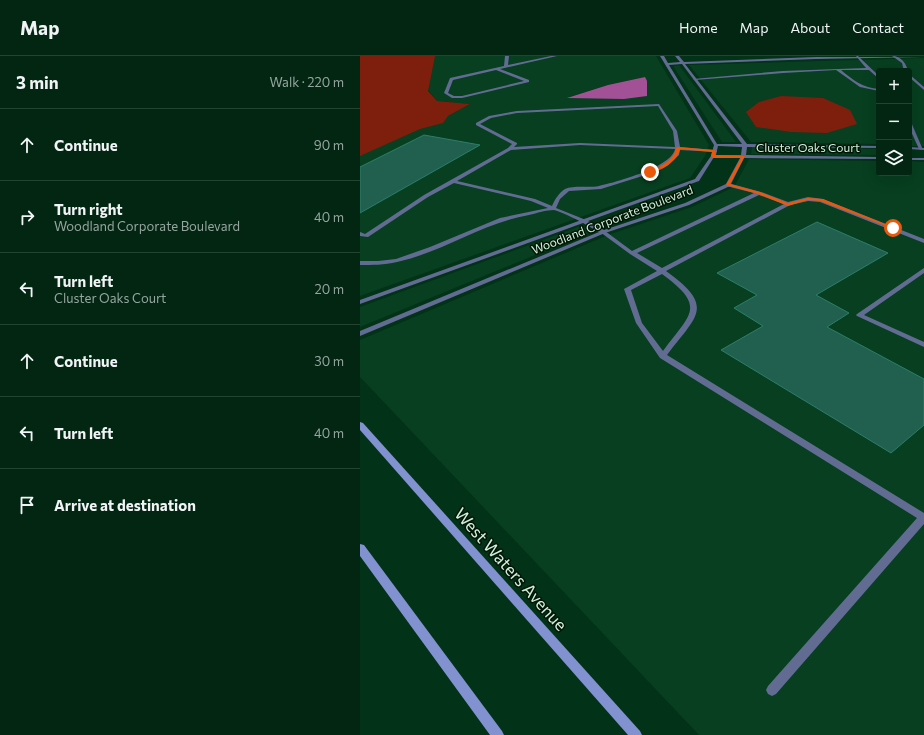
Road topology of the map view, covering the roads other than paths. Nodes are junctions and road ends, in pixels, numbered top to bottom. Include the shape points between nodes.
1 (506, 56) edge
2 (555, 56) edge
3 (732, 56) edge
4 (748, 56) edge
5 (895, 56) edge
6 (924, 56) edge
7 (678, 57) edge
8 (866, 57) edge
9 (857, 58) junction
10 (664, 60) edge
11 (684, 61) junction
12 (506, 67) junction
13 (905, 68) edge
14 (497, 69) junction
15 (837, 69) junction
16 (871, 69) junction
17 (876, 75) edge
18 (912, 78) edge
19 (695, 79) junction
20 (924, 89) edge
21 (876, 90) edge
22 (912, 128) edge
23 (745, 145) junction
24 (876, 147) edge
25 (678, 148) junction
26 (912, 148) edge
27 (510, 149) junction
28 (923, 149) edge
29 (714, 151) junction
30 (743, 156) junction
31 (876, 158) edge
32 (912, 159) edge
33 (924, 159) edge
34 (453, 181) junction
35 (728, 184) junction
36 (759, 193) junction
37 (788, 204) junction
38 (553, 209) junction
39 (584, 221) junction
40 (603, 232) junction
41 (360, 234) edge
42 (924, 240) edge
43 (632, 253) junction
44 (360, 263) edge
45 (924, 270) edge
46 (662, 271) junction
47 (360, 302) edge
48 (360, 334) edge
49 (924, 346) edge
50 (663, 356) junction
51 (360, 425) edge
52 (924, 518) edge
53 (360, 548) edge
54 (772, 690) dead end
55 (498, 735) edge
56 (636, 735) edge

1 - 12 street
2 - 12 street
3 - 4 street
5 - 6 street
5 - 8 street
5 - 13 street via 904,63
7 - 10 street
7 - 11 street
8 - 9 street
9 - 11 street
9 - 16 street
10 - 11 street
10 - 29 street
11 - 19 street
12 - 14 street
14 - 14 street via 451,79 446,93 453,97 462,97 528,81
15 - 16 street
15 - 19 street
15 - 21 street via 858,86
16 - 17 street
18 - 20 street
19 - 23 street
22 - 28 street
23 - 24 street, Cluster Oaks Court
23 - 29 street, Cluster Oaks Court
23 - 30 street
25 - 27 street via 580,144
25 - 27 street via 675,131 659,105 517,112 490,117 477,124 515,144
25 - 29 street
25 - 38 street via 677,154 665,165 650,172 599,188 568,190 558,198
26 - 28 street
27 - 34 street
29 - 30 street, Cluster Oaks Court
29 - 39 street, Woodland Corporate Boulevard via 697,180
30 - 31 street, Cluster Oaks Court
30 - 35 street
32 - 33 street
34 - 38 street via 533,200
34 - 41 street via 366,236
35 - 36 street
35 - 40 street, Woodland Corporate Boulevard via 687,204
36 - 37 street
36 - 43 street
37 - 42 street via 808,199 821,200
37 - 46 street
38 - 39 street
38 - 44 street via 502,219 422,252 393,260
39 - 40 street
39 - 47 street, Woodland Corporate Boulevard
40 - 43 street
40 - 48 street, Woodland Corporate Boulevard
43 - 46 street
45 - 49 street via 859,315
46 - 50 street via 679,282 692,296 695,308 693,317
46 - 50 street via 627,289 639,323
50 - 52 street
51 - 56 main road, West Waters Avenue
52 - 54 street
53 - 55 main road

